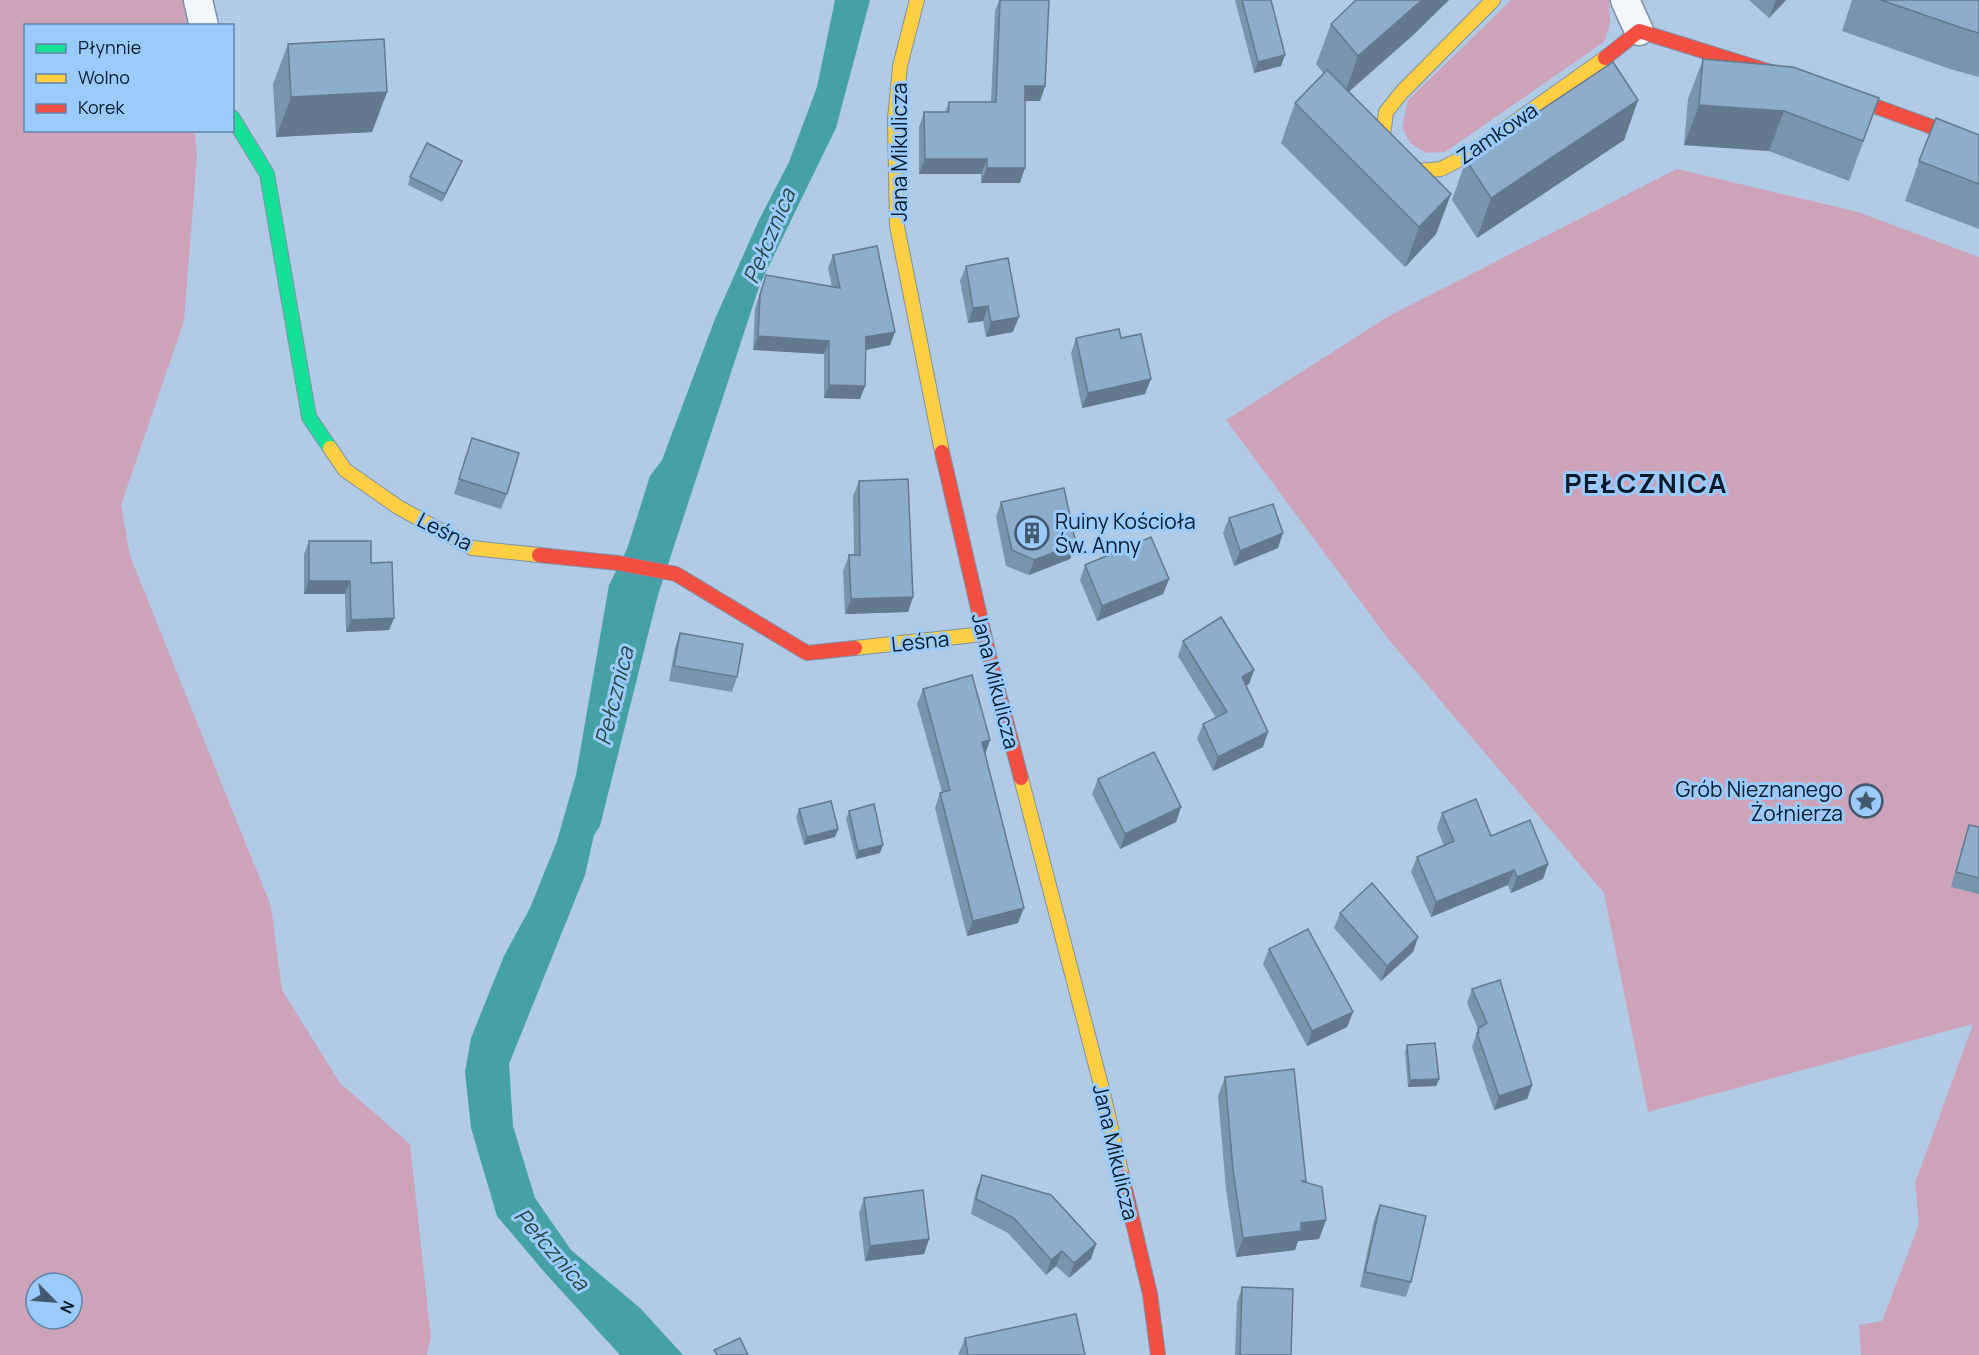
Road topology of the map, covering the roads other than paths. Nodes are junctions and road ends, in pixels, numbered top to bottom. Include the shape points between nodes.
1 (198, 0) edge
2 (917, 0) edge
3 (1493, 0) edge
4 (1625, 0) edge
5 (204, 24) edge
6 (1639, 31) junction
7 (1796, 80) edge
8 (1818, 87) edge
9 (234, 120) edge
10 (1979, 144) edge
11 (983, 634) junction
12 (1158, 1355) edge

1 - 5 street
2 - 11 street, Jana Mikulicza via 900,66 896,119 897,226 949,489
3 - 6 street, Zamkowa via 1386,112 1383,136 1397,158 1419,171 1441,169 1470,154
4 - 6 street
6 - 7 street
8 - 10 street
9 - 11 street, Leśna via 267,174 309,417 345,470 398,507 472,548 618,563 676,574 807,653
11 - 12 street, Jana Mikulicza via 1102,1089 1150,1294

